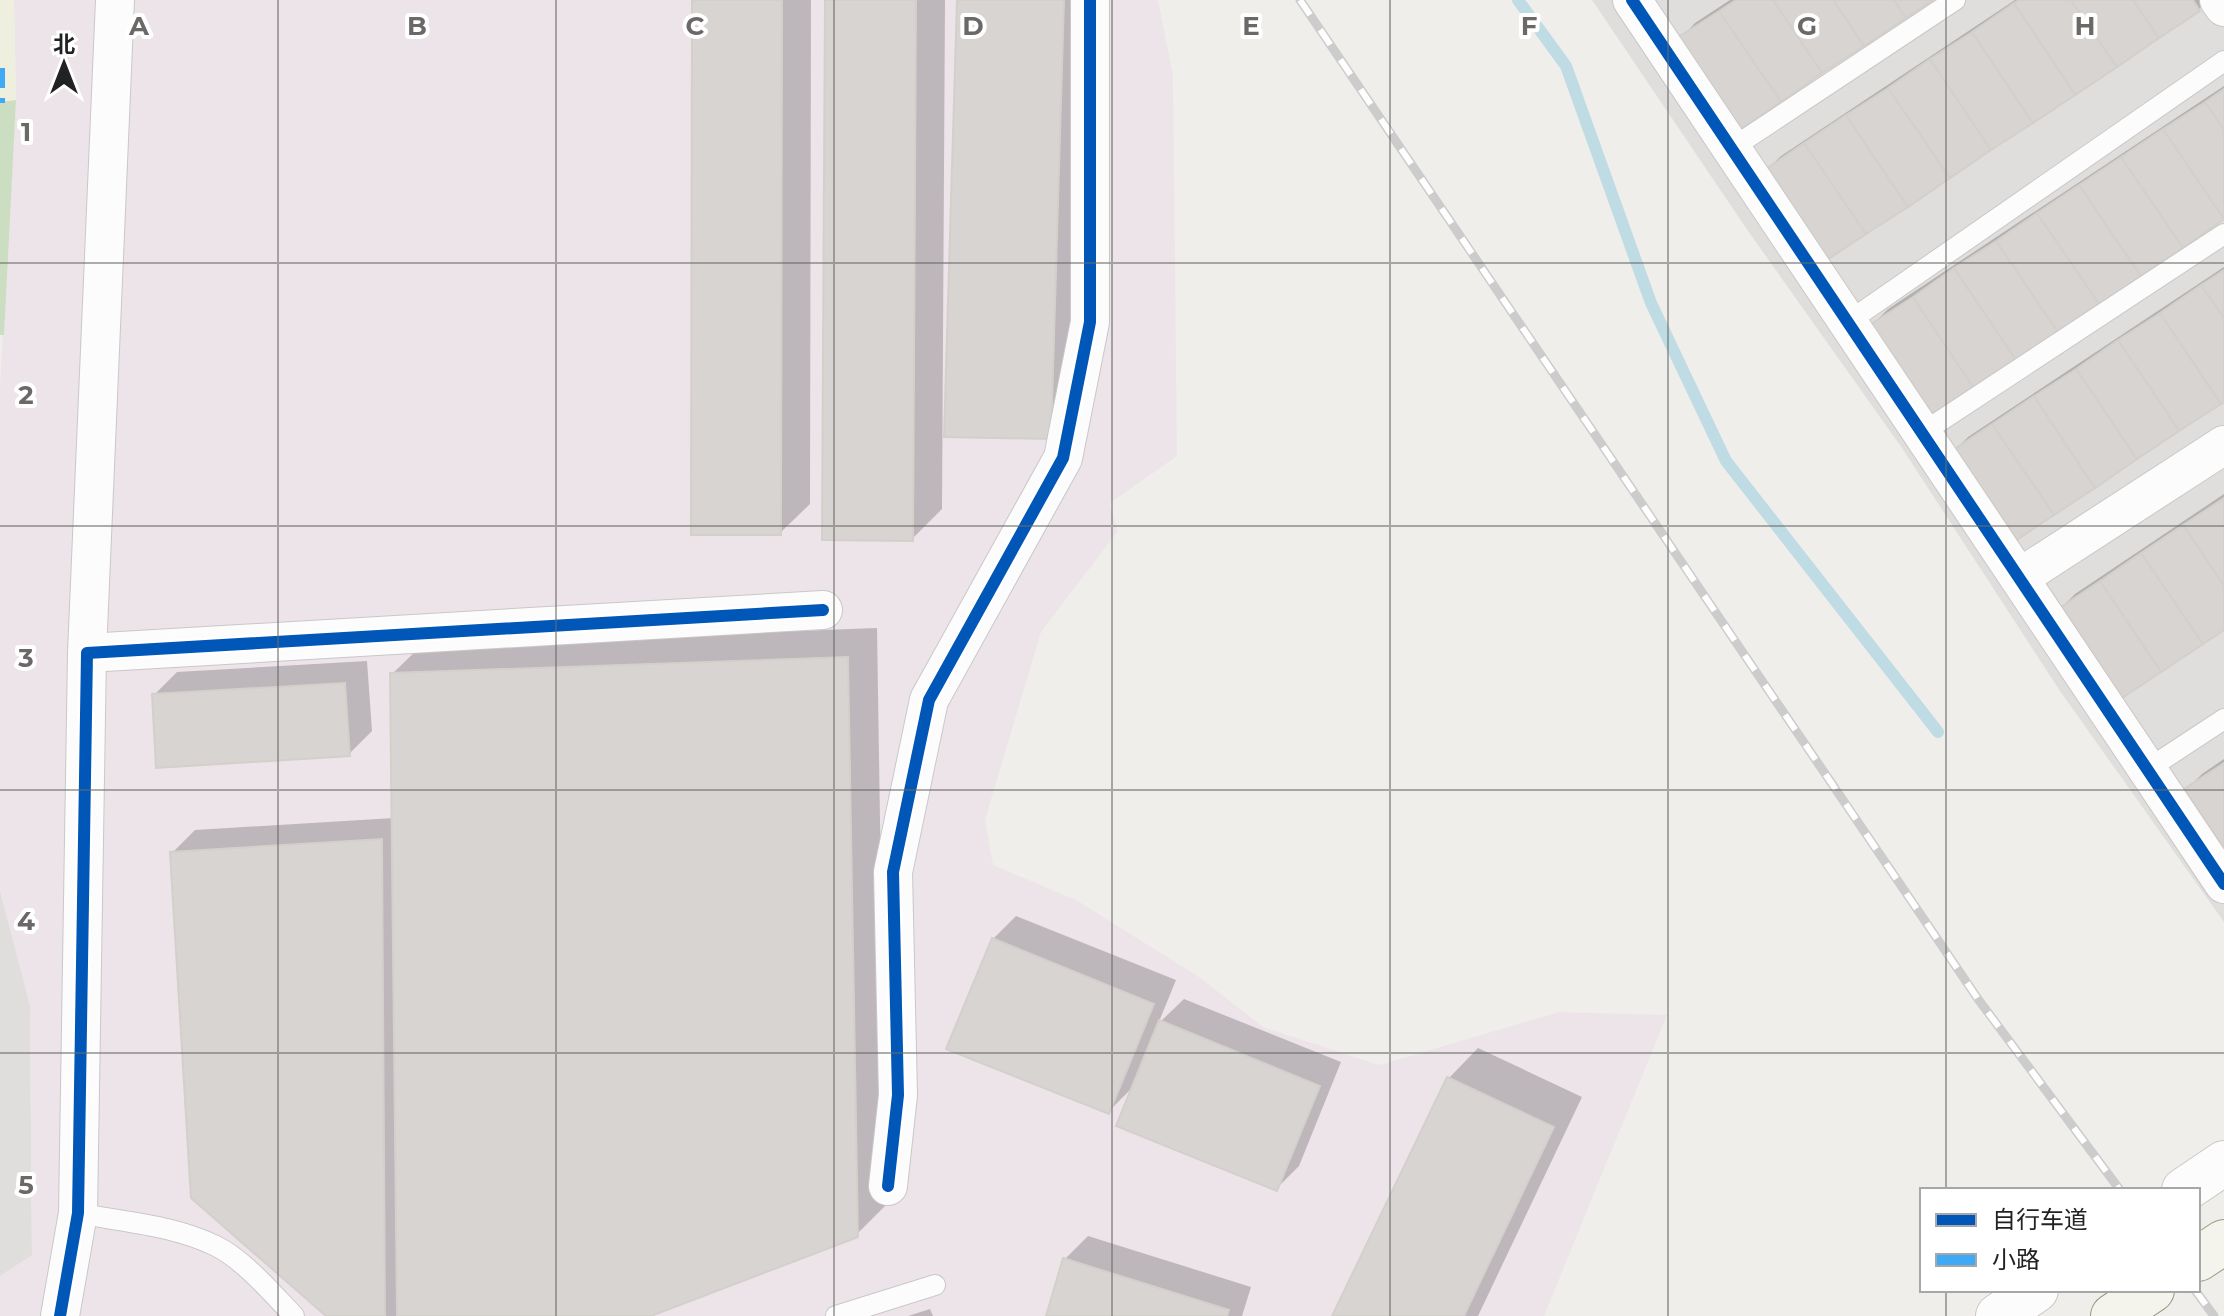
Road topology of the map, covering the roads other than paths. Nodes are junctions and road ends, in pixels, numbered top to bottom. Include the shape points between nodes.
1 (115, 0) edge
2 (1090, 0) edge
3 (1955, 0) edge
4 (2219, 0) edge
5 (1639, 3) edge
6 (2224, 7) edge
7 (2224, 61) edge
8 (1732, 148) junction
9 (2224, 234) edge
10 (1848, 322) junction
11 (1922, 433) junction
12 (2224, 445) edge
13 (2019, 578) junction
14 (823, 610) dead end
15 (87, 653) junction
16 (2224, 719) edge
17 (2148, 769) junction
18 (2224, 884) edge
19 (2224, 1163) edge
20 (888, 1186) dead end
21 (2187, 1188) edge
22 (78, 1213) junction
23 (2224, 1242) edge
24 (2200, 1258) edge
25 (935, 1285) dead end
26 (2033, 1292) edge
27 (2149, 1292) edge
28 (60, 1316) edge
29 (294, 1316) edge
30 (836, 1316) edge
31 (1998, 1316) edge
32 (2113, 1316) edge

1 - 15 street
2 - 20 street via 1090,322 1063,458 929,700 893,872 898,1095
3 - 8 lane
4 - 6 street
5 - 8 street
7 - 10 lane
8 - 10 street
9 - 11 lane
10 - 11 street
11 - 13 street
12 - 13 street
13 - 17 street
14 - 15 street
15 - 22 street
16 - 17 lane
17 - 18 street
19 - 21 street
22 - 28 street
22 - 29 lane via 180,1232 218,1247
23 - 24 main road
25 - 30 lane
26 - 31 street
27 - 32 main road

